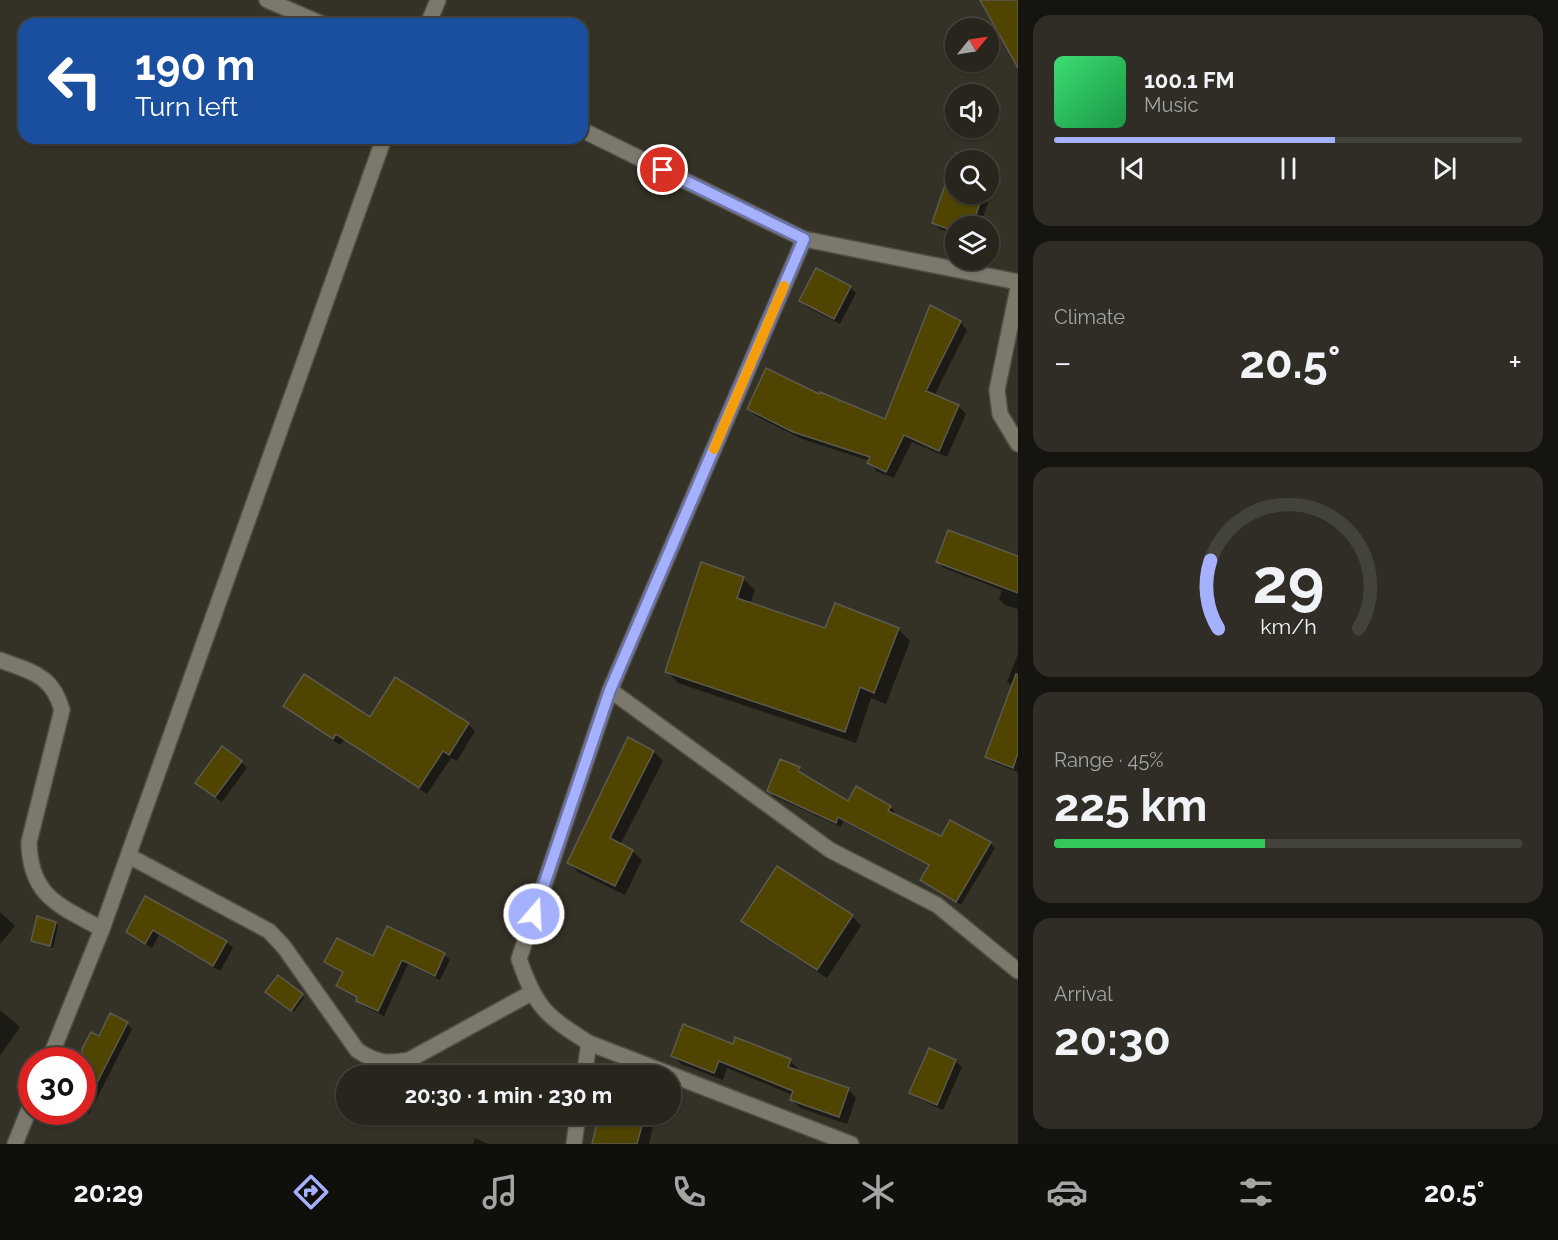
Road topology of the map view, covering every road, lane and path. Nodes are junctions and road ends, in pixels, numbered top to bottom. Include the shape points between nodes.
1 (267, 0) edge
2 (438, 0) edge
3 (308, 18) edge
4 (430, 18) edge
5 (588, 133) edge
6 (382, 144) edge
7 (804, 239) junction
8 (1018, 282) edge
9 (1018, 288) edge
10 (1018, 444) edge
11 (0, 660) edge
12 (610, 690) junction
13 (129, 856) junction
14 (102, 929) junction
15 (1018, 971) edge
16 (531, 993) junction
17 (589, 1043) junction
18 (54, 1047) edge
19 (586, 1065) edge
20 (23, 1125) edge
21 (577, 1125) edge
22 (15, 1144) edge
23 (574, 1144) edge
24 (851, 1144) edge

1 - 3 street
2 - 4 street
5 - 7 street
6 - 13 street
7 - 8 street
7 - 12 street
9 - 10 street via 997,390 1000,414
11 - 14 street via 41,676 58,695 62,710 29,842 34,878 54,902
12 - 15 street via 830,850 937,905
12 - 16 street via 519,959
13 - 14 street
13 - 16 street via 269,931 357,1050 373,1061 387,1064 409,1060
14 - 18 street
16 - 17 street via 554,1021
17 - 19 street
17 - 24 street
20 - 22 street
21 - 23 street

